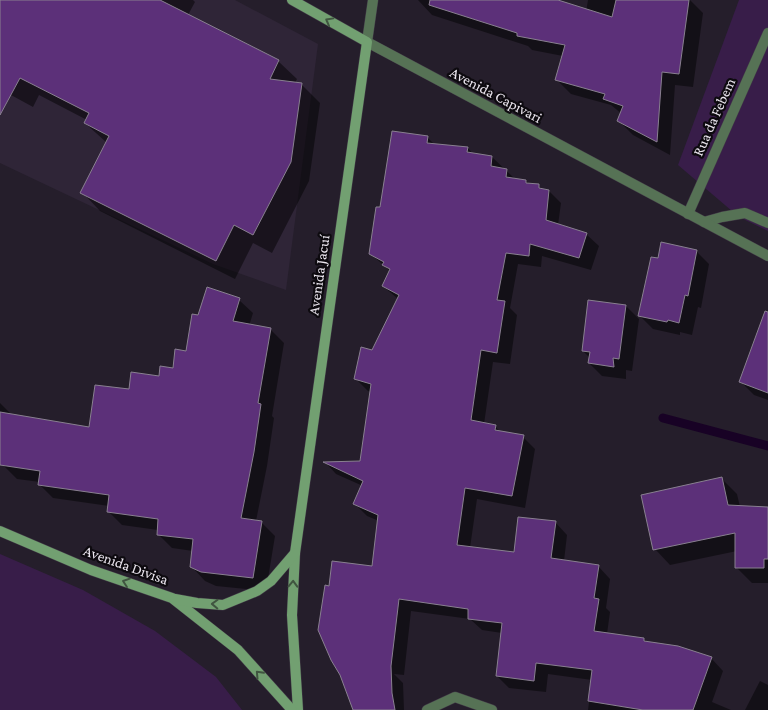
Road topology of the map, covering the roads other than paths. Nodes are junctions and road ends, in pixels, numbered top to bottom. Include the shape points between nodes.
1 (292, 0) edge
2 (373, 0) edge
3 (768, 34) edge
4 (367, 42) junction
5 (688, 214) junction
6 (704, 222) junction
7 (768, 223) edge
8 (768, 256) edge
9 (0, 531) edge
10 (295, 554) junction
11 (172, 598) junction
12 (292, 710) edge
13 (298, 710) edge
14 (427, 710) edge
15 (492, 710) edge

4 -> 1 street, Avenida Capivari
2 - 4 street, Avenida Jacuí
3 - 5 street, Rua da Febem
4 - 5 street, Avenida Capivari
4 - 10 street, Avenida Jacuí
5 - 6 street, Avenida Capivari
6 - 7 street via 744,213
6 - 8 street, Avenida Capivari
11 -> 9 street, Avenida Divisa via 91,570
10 -> 11 street via 271,582 224,605
13 -> 10 street, Avenida Jacuí via 292,615
12 -> 11 street, Avenida Divisa via 238,650
14 - 15 street via 455,697

